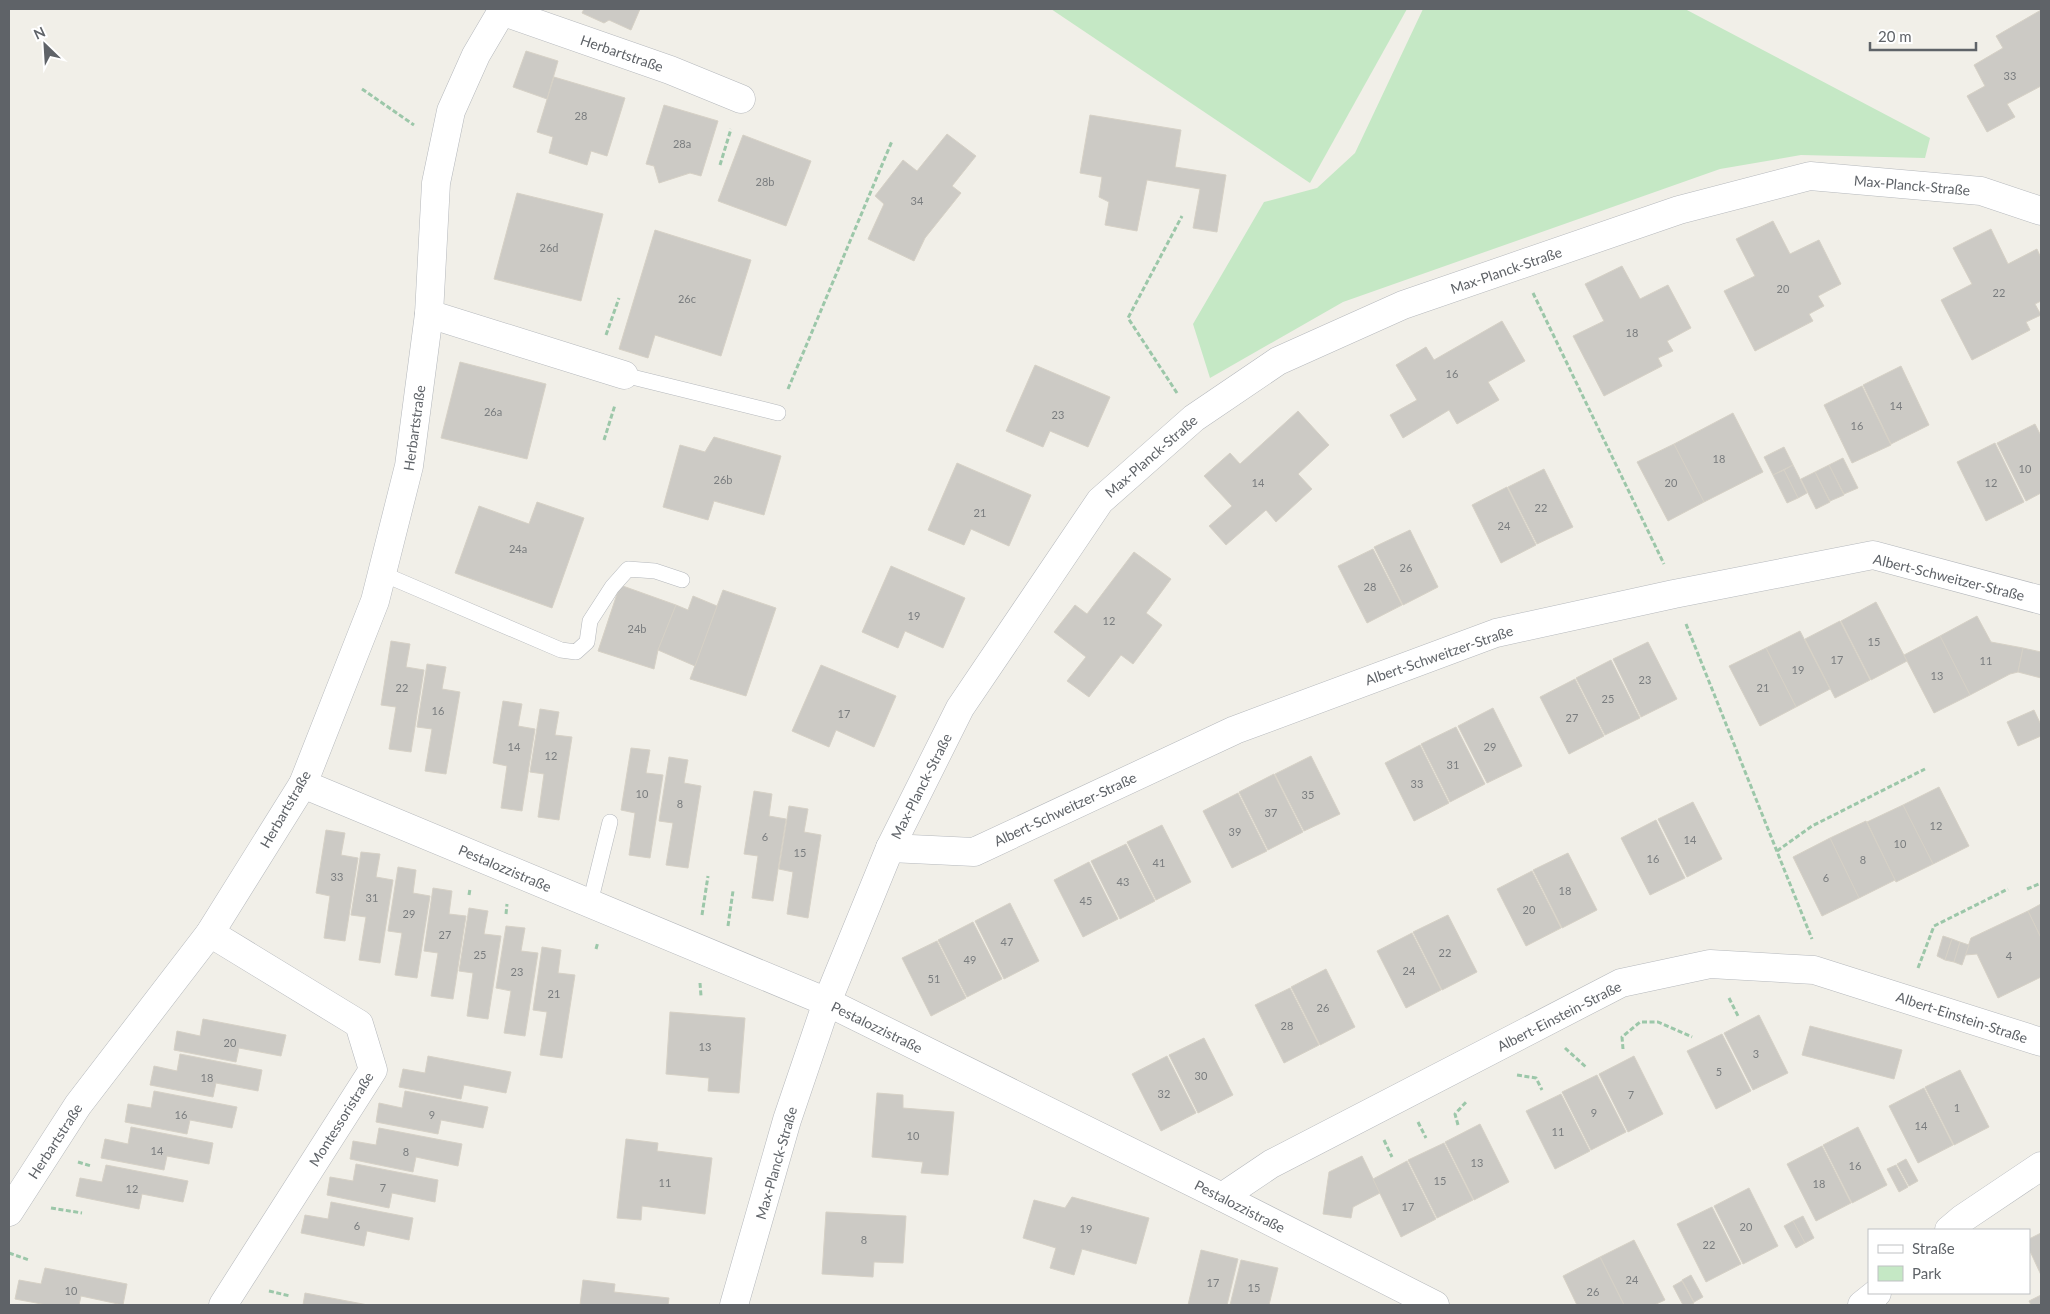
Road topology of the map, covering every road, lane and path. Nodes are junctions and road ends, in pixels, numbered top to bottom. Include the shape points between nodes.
1 (502, 10) edge
2 (362, 90) dead end
3 (741, 100) joint
4 (892, 141) dead end
5 (444, 145) junction
6 (720, 165) dead end
7 (2041, 211) edge
8 (1182, 216) dead end
9 (618, 298) dead end
10 (429, 314) junction
11 (595, 367) junction
12 (624, 375) joint
13 (778, 413) joint
14 (1194, 418) junction
15 (383, 574) junction
16 (682, 580) dead end
17 (2041, 600) edge
18 (1925, 769) dead end
19 (303, 784) junction
20 (610, 822) dead end
21 (890, 848) junction
22 (1777, 851) dead end
23 (708, 876) dead end
24 (2041, 882) edge
25 (2028, 888) dead end
26 (2008, 889) dead end
27 (590, 904) junction
28 (210, 933) junction
29 (697, 947) junction
30 (1907, 1000) junction
31 (827, 1002) junction
32 (1692, 1037) dead end
33 (2041, 1042) edge
34 (1623, 1049) dead end
35 (1510, 1079) dead end
36 (1542, 1090) dead end
37 (1468, 1100) dead end
38 (1458, 1125) dead end
39 (2041, 1166) edge
40 (1222, 1197) junction
41 (9, 1212) edge
42 (1950, 1229) edge
43 (9, 1253) edge
44 (29, 1260) dead end
45 (1876, 1294) edge
46 (223, 1305) edge
47 (734, 1305) edge
48 (1435, 1305) edge
49 (1862, 1305) edge

1 - 3 street, Herbartstraße via 670,70
1 - 5 street, Herbartstraße via 450,110
2 - 5 path
3 - 6 path
4 - 13 path
5 - 10 street, Herbartstraße via 436,183
7 - 14 street, Max-Planck-Straße via 1981,191 1810,176 1679,210 1404,305 1278,360
8 - 14 path via 1128,318
9 - 11 path
10 - 11 street
10 - 15 street, Herbartstraße via 409,466
11 - 12 street
12 - 13 lane
14 - 21 street, Max-Planck-Straße via 1100,501 960,708
15 - 16 lane via 561,650 576,652 587,642 590,621 628,569 655,571
15 - 19 street, Herbartstraße
17 - 21 street, Albert-Schweitzer-Straße via 1873,555 1496,632 1235,730 974,852
18 - 22 path via 1812,826
19 - 27 street, Pestalozzistraße
19 - 28 street, Herbartstraße
20 - 27 lane
21 - 31 street, Max-Planck-Straße
23 - 29 path
24 - 25 path
26 - 30 path via 1934,926
27 - 29 street, Pestalozzistraße
28 - 41 street, Herbartstraße via 78,1105
28 - 46 street, Montessoristraße via 359,1024 373,1070
29 - 31 street, Pestalozzistraße
30 - 33 street, Albert-Einstein-Straße
30 - 40 street, Albert-Einstein-Straße via 1814,970 1710,964 1621,983 1271,1164
31 - 40 street, Pestalozzistraße
31 - 47 street, Max-Planck-Straße via 785,1129
32 - 34 path via 1658,1022 1640,1022 1622,1037
35 - 36 path via 1518,1074 1536,1078
37 - 38 path via 1455,1114
39 - 42 street
40 - 48 street, Pestalozzistraße
43 - 44 path
45 - 49 street

